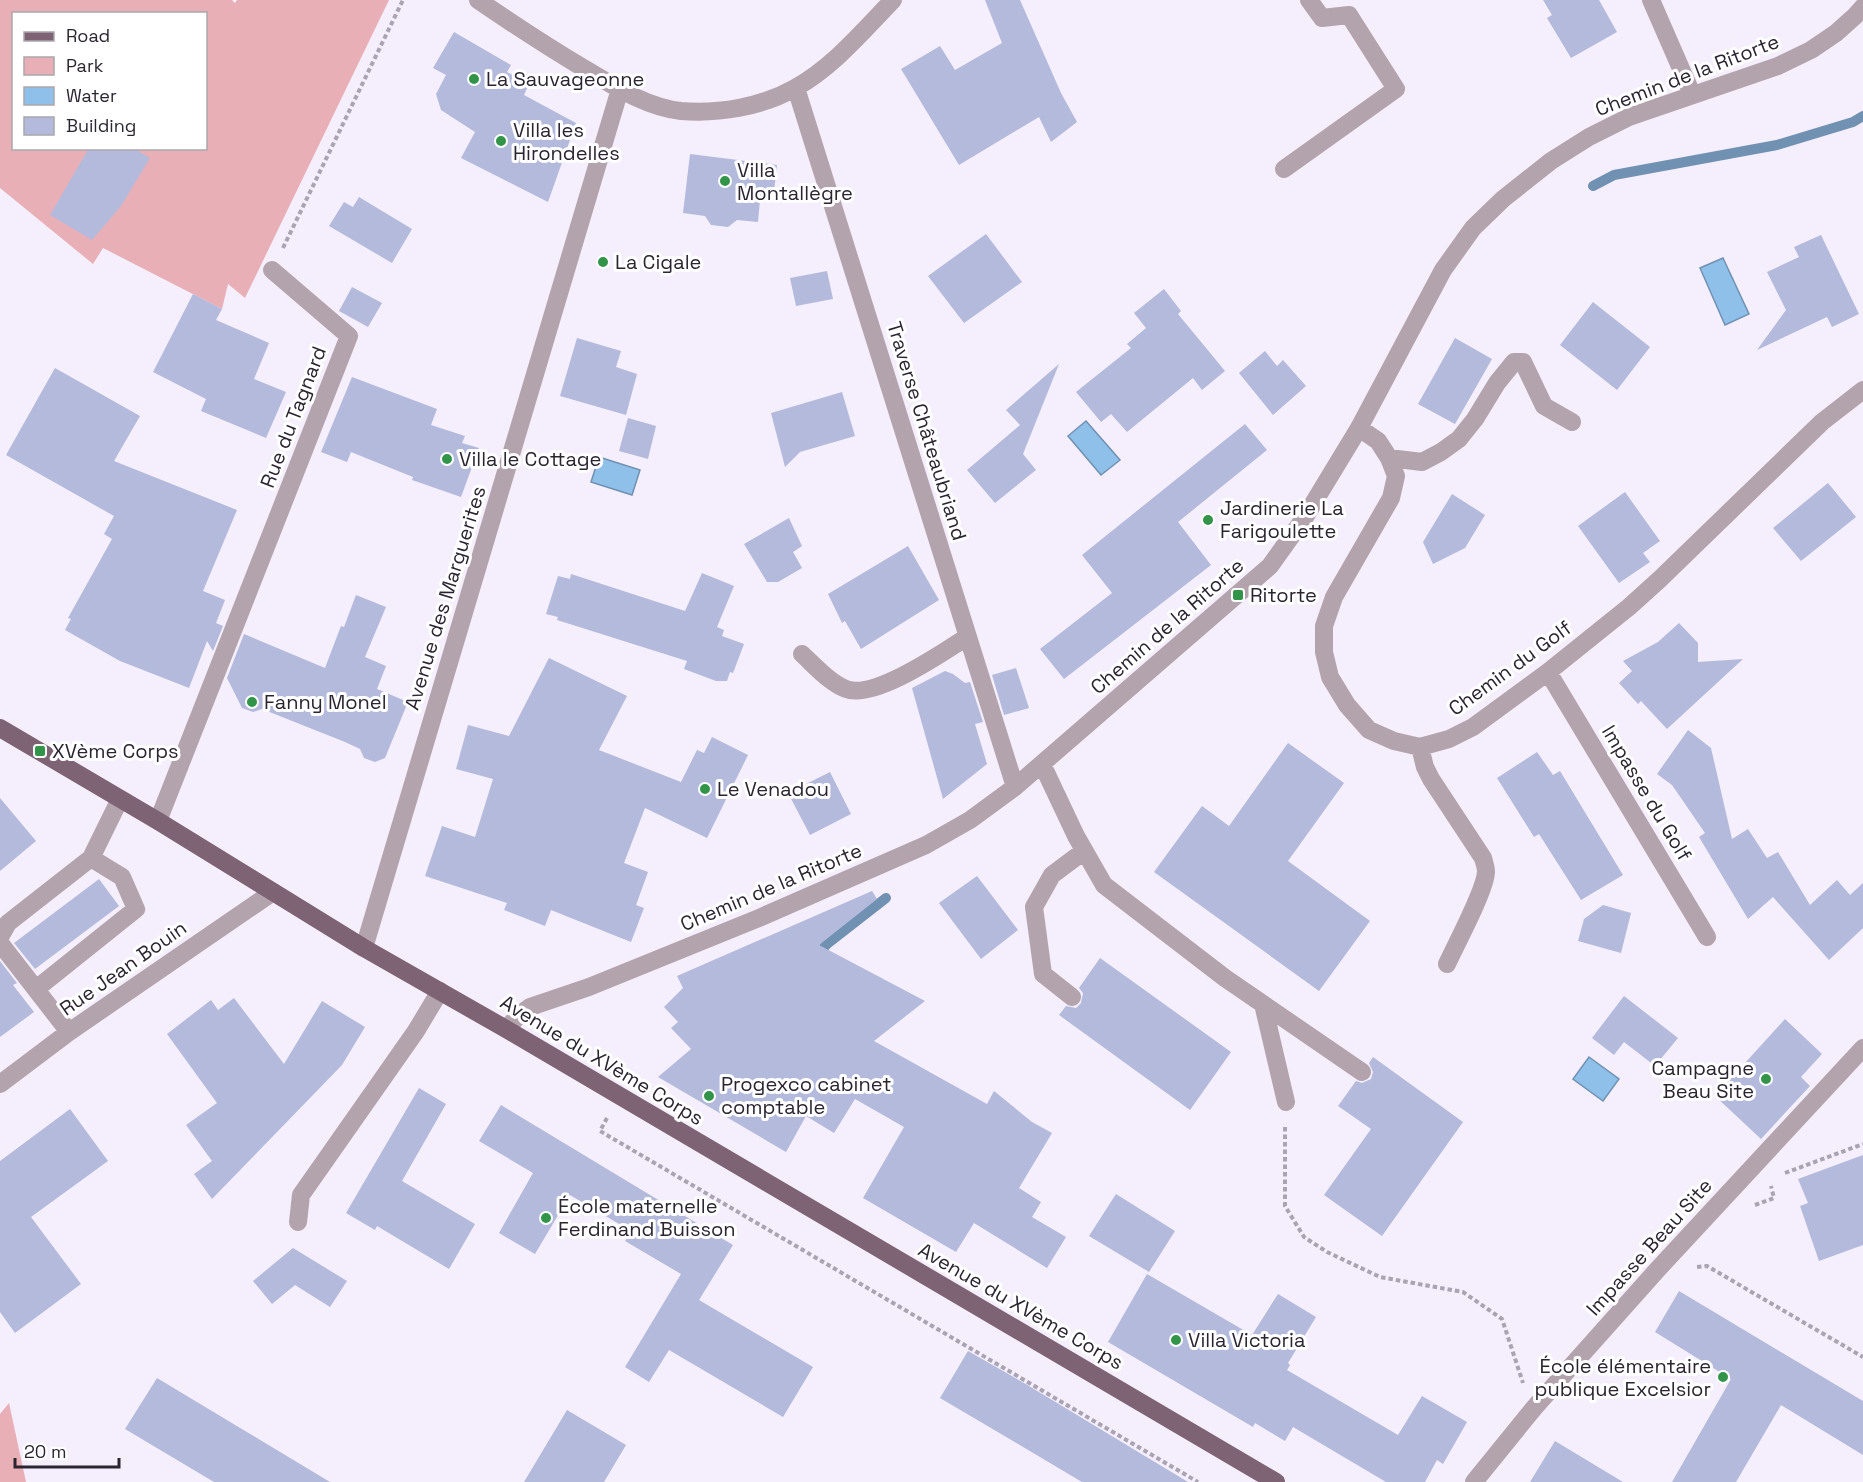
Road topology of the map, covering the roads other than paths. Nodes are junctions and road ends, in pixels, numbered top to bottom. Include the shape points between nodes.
1 (478, 0) edge
2 (893, 0) edge
3 (1309, 0) edge
4 (1651, 0) edge
5 (1863, 7) edge
6 (796, 88) junction
7 (620, 89) junction
8 (1692, 94) junction
9 (1284, 169) dead end
10 (272, 270) road end
11 (1863, 390) edge
12 (1572, 422) dead end
13 (1359, 428) junction
14 (1389, 458) junction
15 (967, 637) junction
16 (802, 654) dead end
17 (1548, 672) junction
18 (0, 728) edge
19 (1420, 747) junction
20 (1042, 764) junction
21 (1015, 787) junction
22 (120, 799) junction
23 (158, 821) junction
24 (1084, 851) junction
25 (91, 858) junction
26 (273, 892) junction
27 (0, 937) edge
28 (1707, 937) dead end
29 (0, 943) edge
30 (364, 948) junction
31 (1447, 964) dead end
32 (36, 989) junction
33 (440, 991) junction
34 (1072, 997) dead end
35 (1263, 1004) junction
36 (506, 1029) junction
37 (69, 1032) junction
38 (1863, 1047) edge
39 (1362, 1072) dead end
40 (0, 1084) edge
41 (1286, 1102) road end
42 (298, 1222) dead end
43 (1276, 1482) edge
44 (1474, 1482) edge

1 - 7 street via 525,33
2 - 6 street via 831,62
3 - 9 street via 1322,18 1349,15 1396,88
4 - 8 street
5 - 8 street, Chemin de la Ritorte via 1811,51
6 - 7 street via 767,101 710,111 680,111
6 - 15 street, Traverse Châteaubriand
7 - 30 street, Avenue des Marguerites
8 - 13 street, Chemin de la Ritorte via 1629,117 1589,137 1551,161 1473,228 1443,270
10 - 23 street, Rue du Tagnard via 349,336
11 - 17 street, Chemin du Golf via 1788,453 1629,607
12 - 14 street via 1544,406 1523,362 1514,362 1459,439 1422,462
13 - 14 street via 1378,441
13 - 20 street, Chemin de la Ritorte via 1270,566
14 - 19 street, Chemin du Golf via 1396,476 1391,498 1334,597 1324,626 1324,652 1330,677 1369,730
15 - 16 street via 872,689 847,689 825,676
15 - 21 street, Traverse Châteaubriand
17 - 19 street, Chemin du Golf via 1473,727
17 - 28 street, Impasse du Golf
18 - 22 main road, Avenue du XVème Corps
19 - 31 street via 1431,779 1483,858 1486,870 1481,890
20 - 21 street, Chemin de la Ritorte
20 - 24 street
21 - 36 street, Chemin de la Ritorte via 970,820 926,845 759,918 530,1007
22 - 23 main road, Avenue du XVème Corps
22 - 25 street
23 - 26 main road, Avenue du XVème Corps
24 - 34 street via 1052,875 1034,907 1043,974
24 - 35 street via 1104,885
25 - 27 street via 8,923
25 - 32 street via 122,877 136,909
26 - 30 main road, Avenue du XVème Corps
26 - 37 street, Rue Jean Bouin
29 - 32 street
30 - 33 main road, Avenue du XVème Corps
32 - 37 street
33 - 36 main road, Avenue du XVème Corps
33 - 42 street via 417,1031 301,1196
35 - 39 street
35 - 41 street
36 - 43 main road, Avenue du XVème Corps
37 - 40 street, Rue Jean Bouin
38 - 44 street, Impasse Beau Site via 1658,1269

